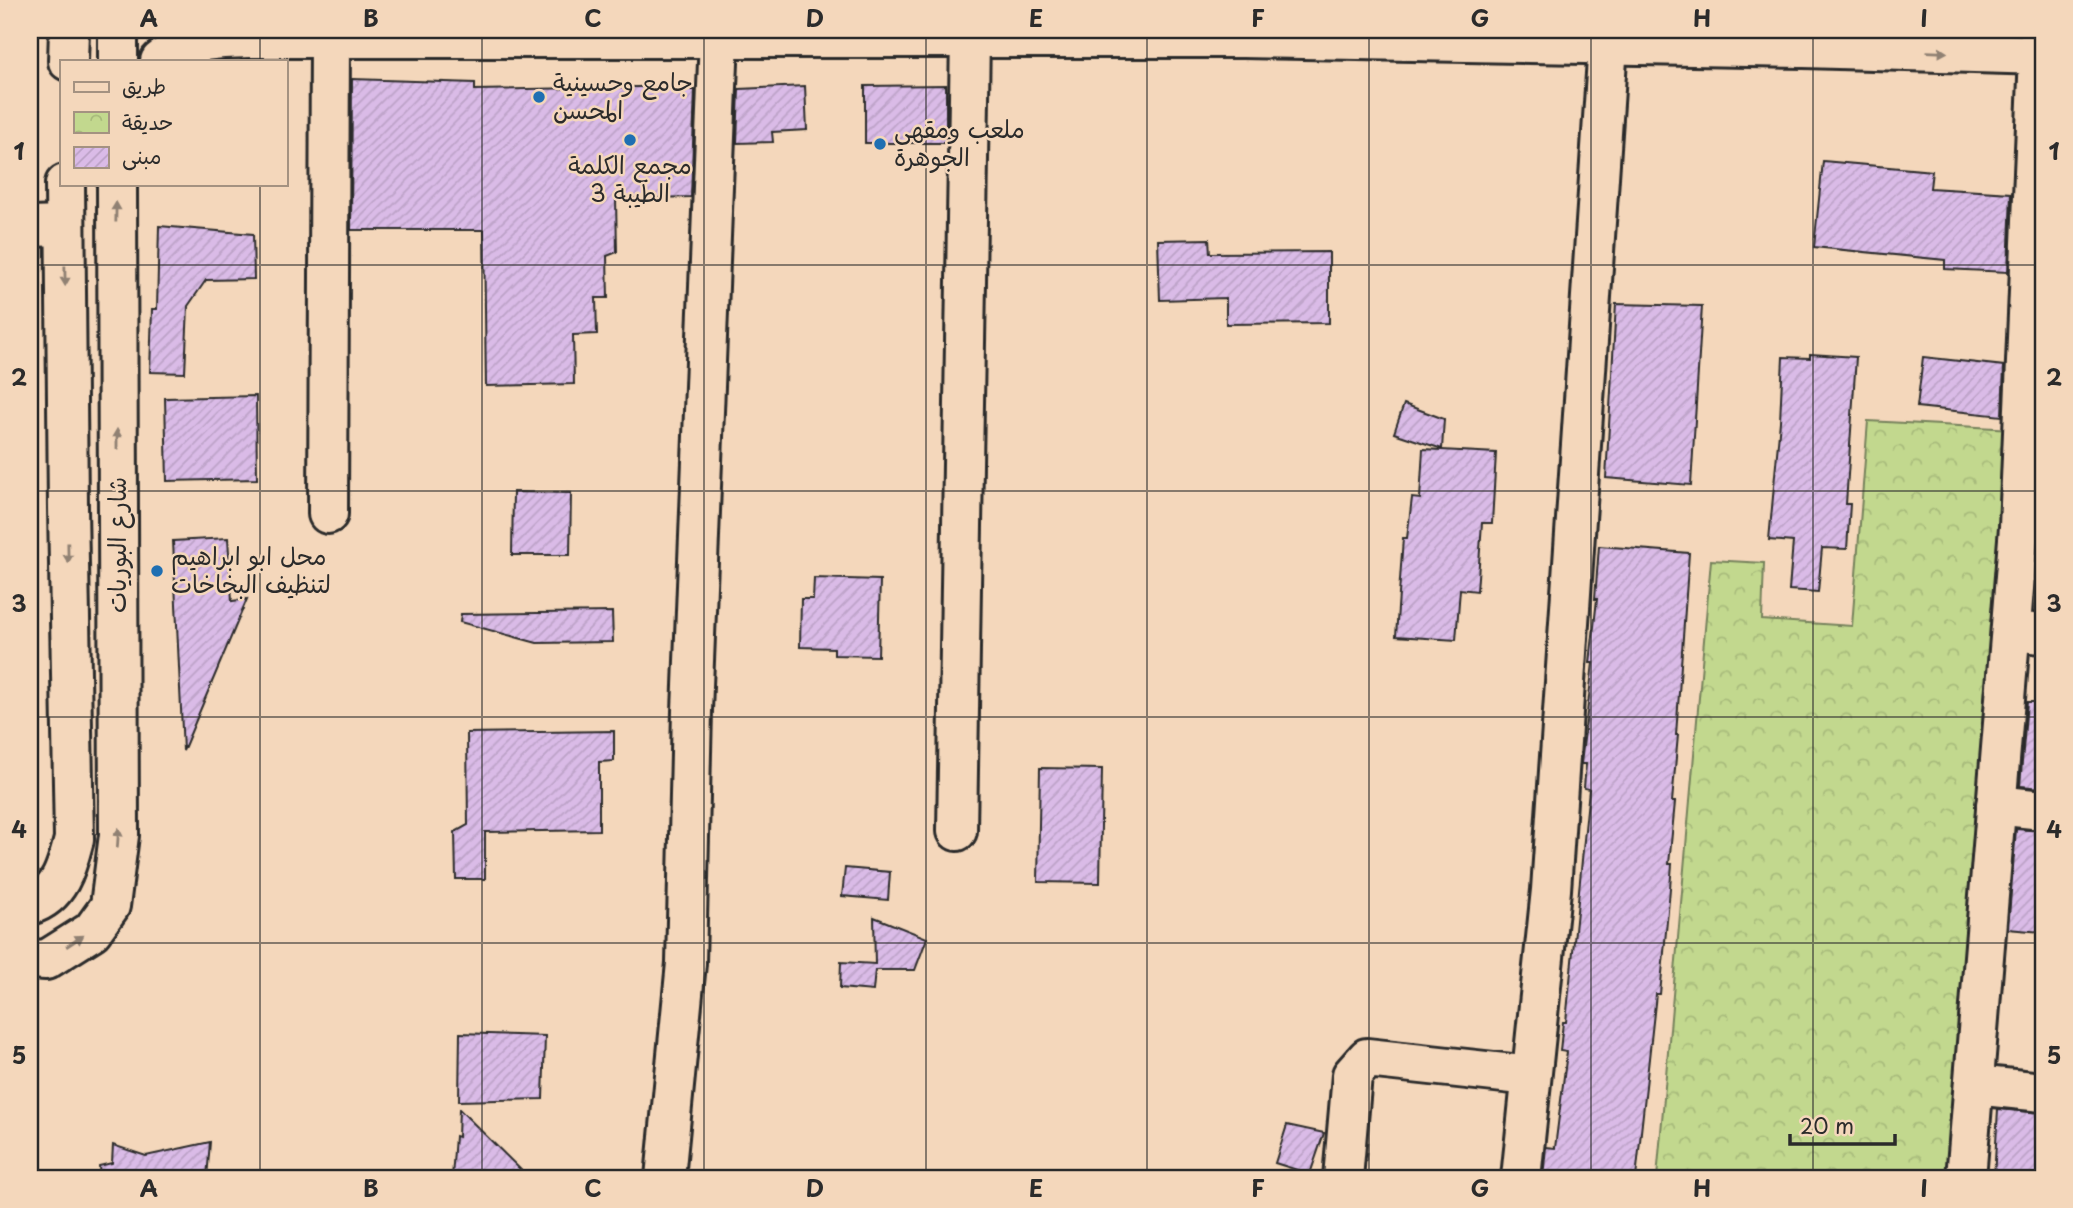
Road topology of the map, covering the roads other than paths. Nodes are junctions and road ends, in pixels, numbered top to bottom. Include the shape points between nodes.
1 (69, 30) edge
2 (118, 30) edge
3 (330, 37) junction
4 (719, 37) junction
5 (970, 37) junction
6 (1608, 44) junction
7 (2041, 55) edge
8 (68, 60) edge
9 (118, 60) edge
10 (161, 60) edge
11 (64, 186) edge
12 (117, 186) edge
13 (47, 226) edge
14 (117, 500) junction
15 (68, 508) junction
16 (328, 514) dead end
17 (118, 608) junction
18 (70, 617) junction
19 (2027, 633) edge
20 (1997, 805) junction
21 (2043, 810) edge
22 (957, 831) dead end
23 (30, 905) edge
24 (30, 959) edge
25 (1531, 1076) junction
26 (1974, 1085) junction
27 (2043, 1092) edge
28 (665, 1178) edge
29 (1343, 1178) edge
30 (1521, 1178) edge
31 (1966, 1178) edge

1 - 8 street
2 - 9 street
3 - 4 street
3 - 10 street via 197,40
3 - 16 street
4 - 5 street
4 - 28 street via 686,962
5 - 6 street
5 - 22 street
6 -> 7 street
6 - 25 street via 1551,890
7 - 19 street via 2020,513
11 - 13 street, شارع البوريات
14 -> 12 street, شارع البوريات
13 -> 15 street, شارع البوريات
14 - 15 street via 109,513 94,520 79,518
14 - 17 street, شارع البوريات
15 -> 18 street, شارع البوريات
17 - 18 street via 92,602
24 -> 17 street, شارع البوريات via 46,960 92,931 110,906 119,835
18 - 23 street, شارع البوريات via 74,839 64,876 42,901
19 - 20 street
20 - 21 street
20 - 26 street
25 - 29 street via 1367,1058 1352,1075
25 - 30 street
26 - 27 street
26 - 31 street

